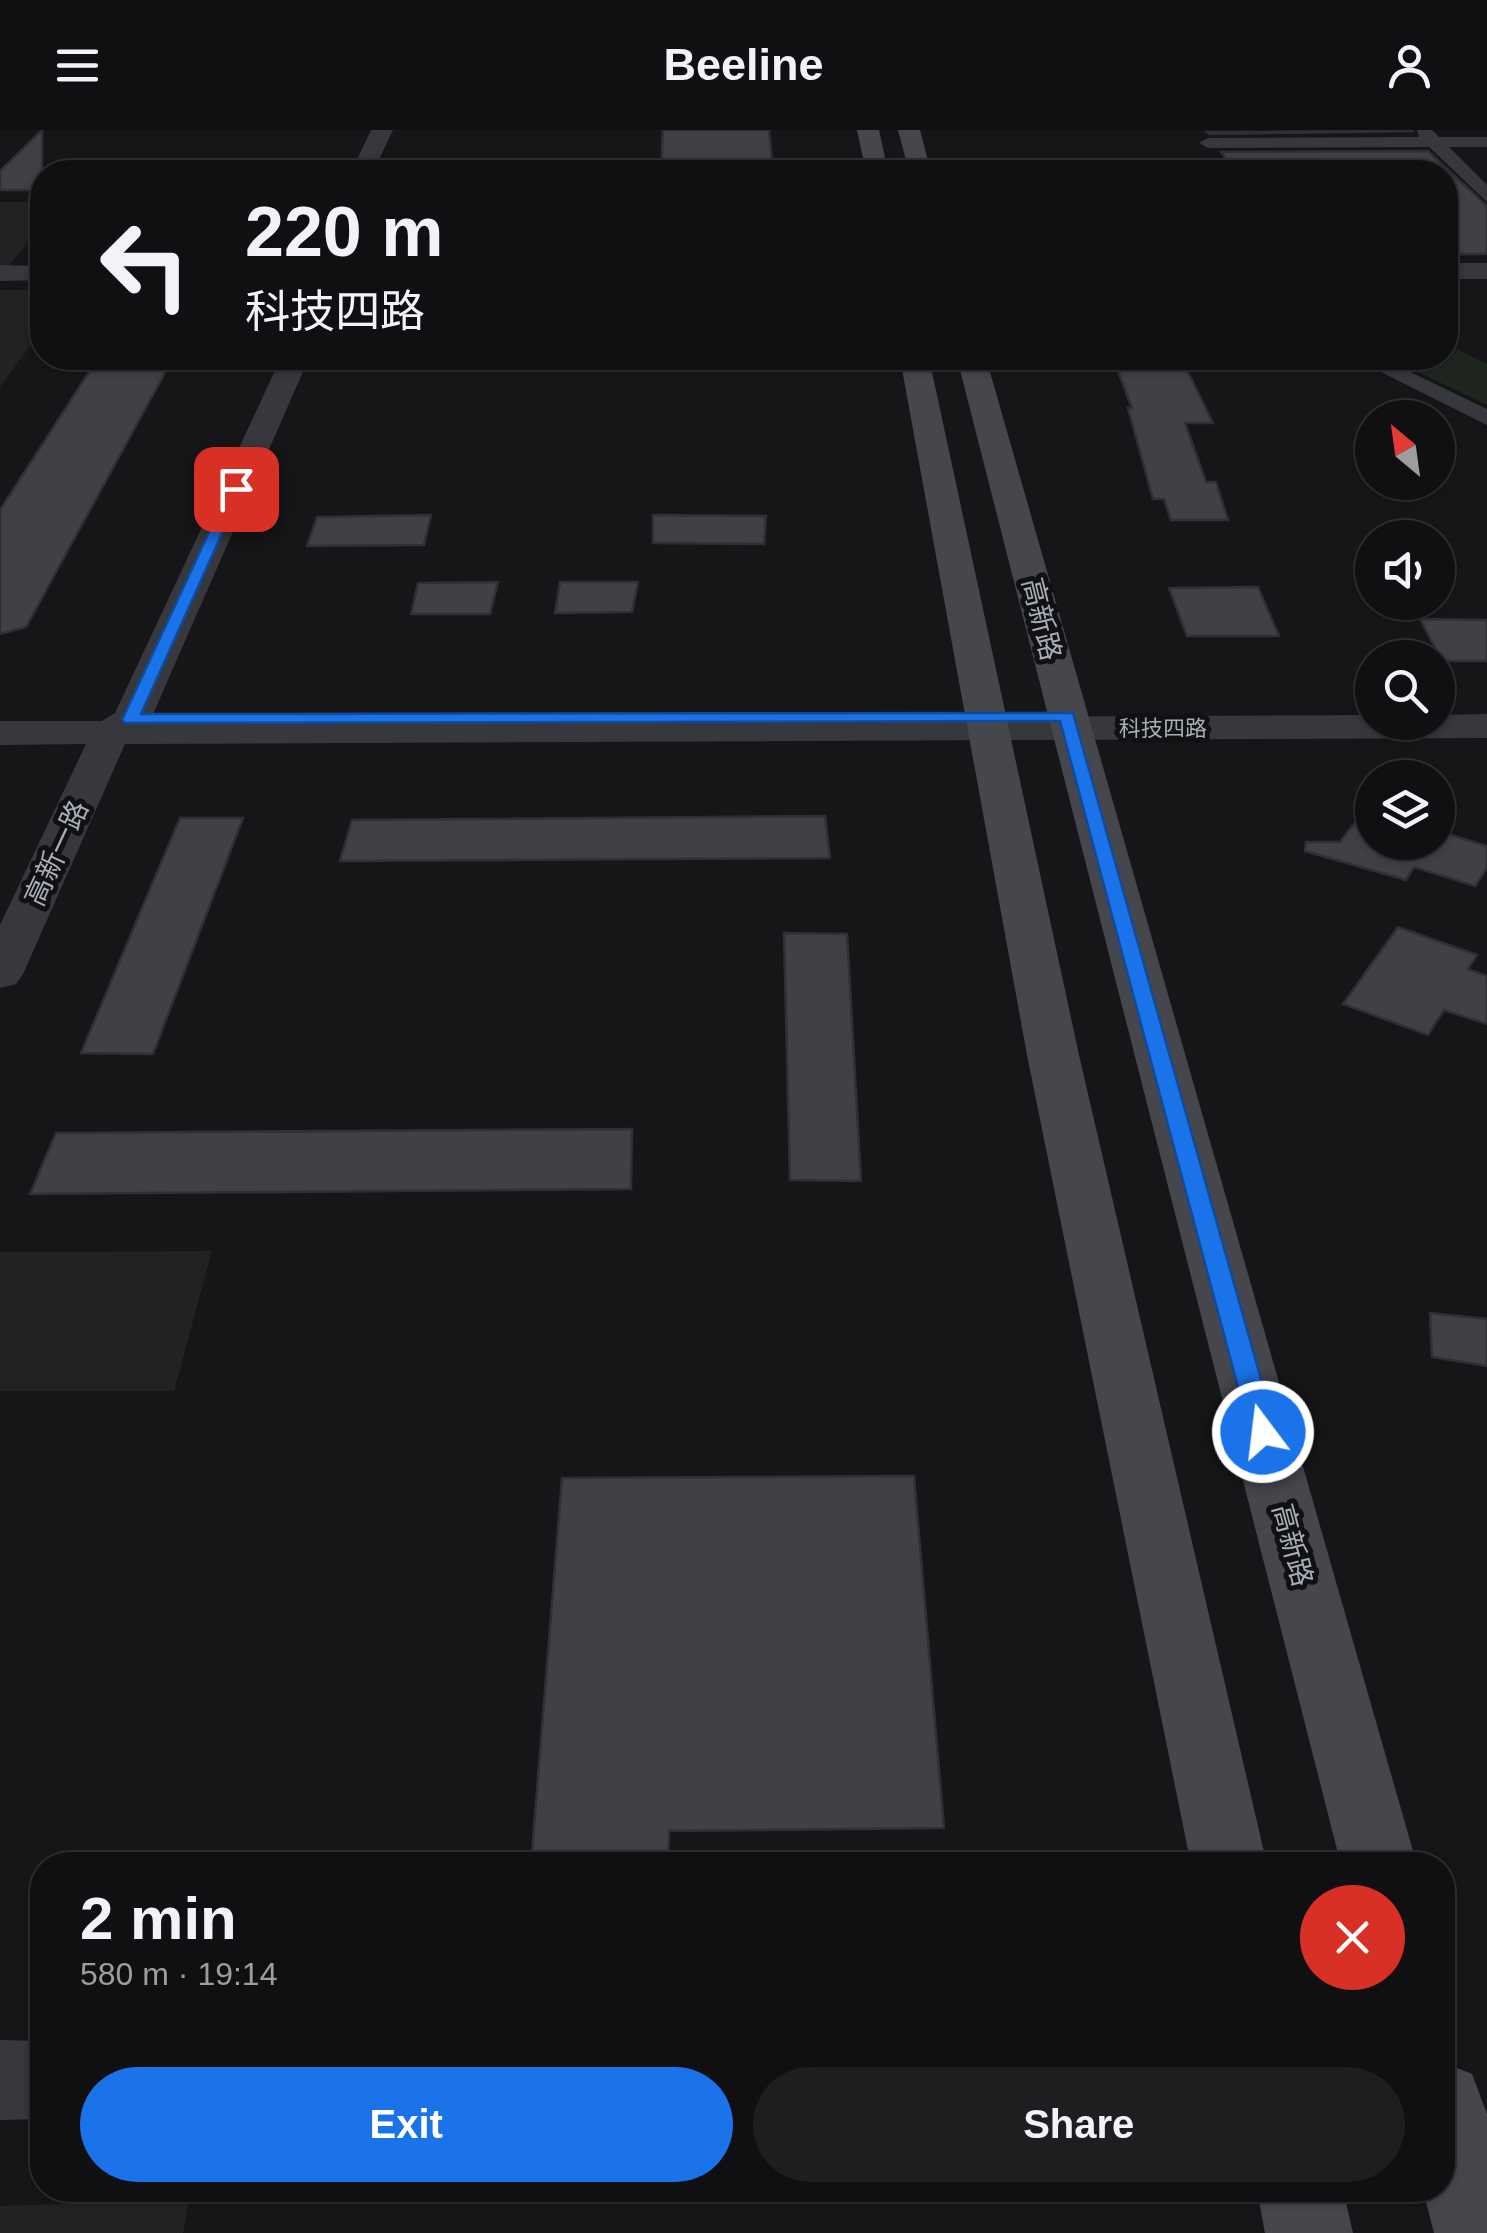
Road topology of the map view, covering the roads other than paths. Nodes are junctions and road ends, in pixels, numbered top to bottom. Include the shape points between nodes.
1 (382, 130) edge
2 (398, 130) edge
3 (868, 130) edge
4 (909, 130) edge
5 (1427, 136) edge
6 (1487, 142) edge
7 (1208, 143) dead end
8 (368, 160) edge
9 (384, 160) edge
10 (874, 160) edge
11 (917, 160) edge
12 (1451, 160) edge
13 (1458, 167) edge
14 (1487, 196) edge
15 (1487, 271) edge
16 (1458, 272) edge
17 (0, 276) edge
18 (30, 276) edge
19 (271, 370) edge
20 (290, 370) edge
21 (916, 370) edge
22 (974, 370) edge
23 (1389, 370) edge
24 (1487, 418) edge
25 (1487, 712) edge
26 (1455, 713) edge
27 (1355, 714) edge
28 (0, 721) edge
29 (1068, 723) junction
30 (115, 724) junction
31 (988, 724) junction
32 (1487, 726) edge
33 (0, 733) edge
34 (14, 912) edge
35 (0, 974) edge
36 (1225, 1852) edge
37 (1375, 1852) edge
38 (0, 2080) edge
39 (30, 2080) edge
40 (1462, 2136) edge
41 (1303, 2202) edge
42 (1310, 2233) edge
43 (1478, 2233) edge

1 - 8 street
2 - 9 street
3 - 10 main road
4 - 11 main road
5 - 6 street
5 - 7 street
5 - 12 street
13 - 14 street
15 - 16 street
17 - 18 street
19 - 30 street, 高新一路
20 - 30 street, 高新一路
21 - 31 main road
22 - 29 main road, 高新路
23 - 24 street
25 - 26 street
27 - 29 street, 科技四路
28 - 30 street, 科技四路
29 - 31 street, 科技四路
29 - 32 street, 科技四路
29 - 37 main road, 高新路
30 - 31 street, 科技四路
30 - 33 street, 科技四路
30 - 34 street, 高新一路
31 - 36 main road
34 - 35 street, 高新一路
38 - 39 street
40 - 43 main road
41 - 42 main road

